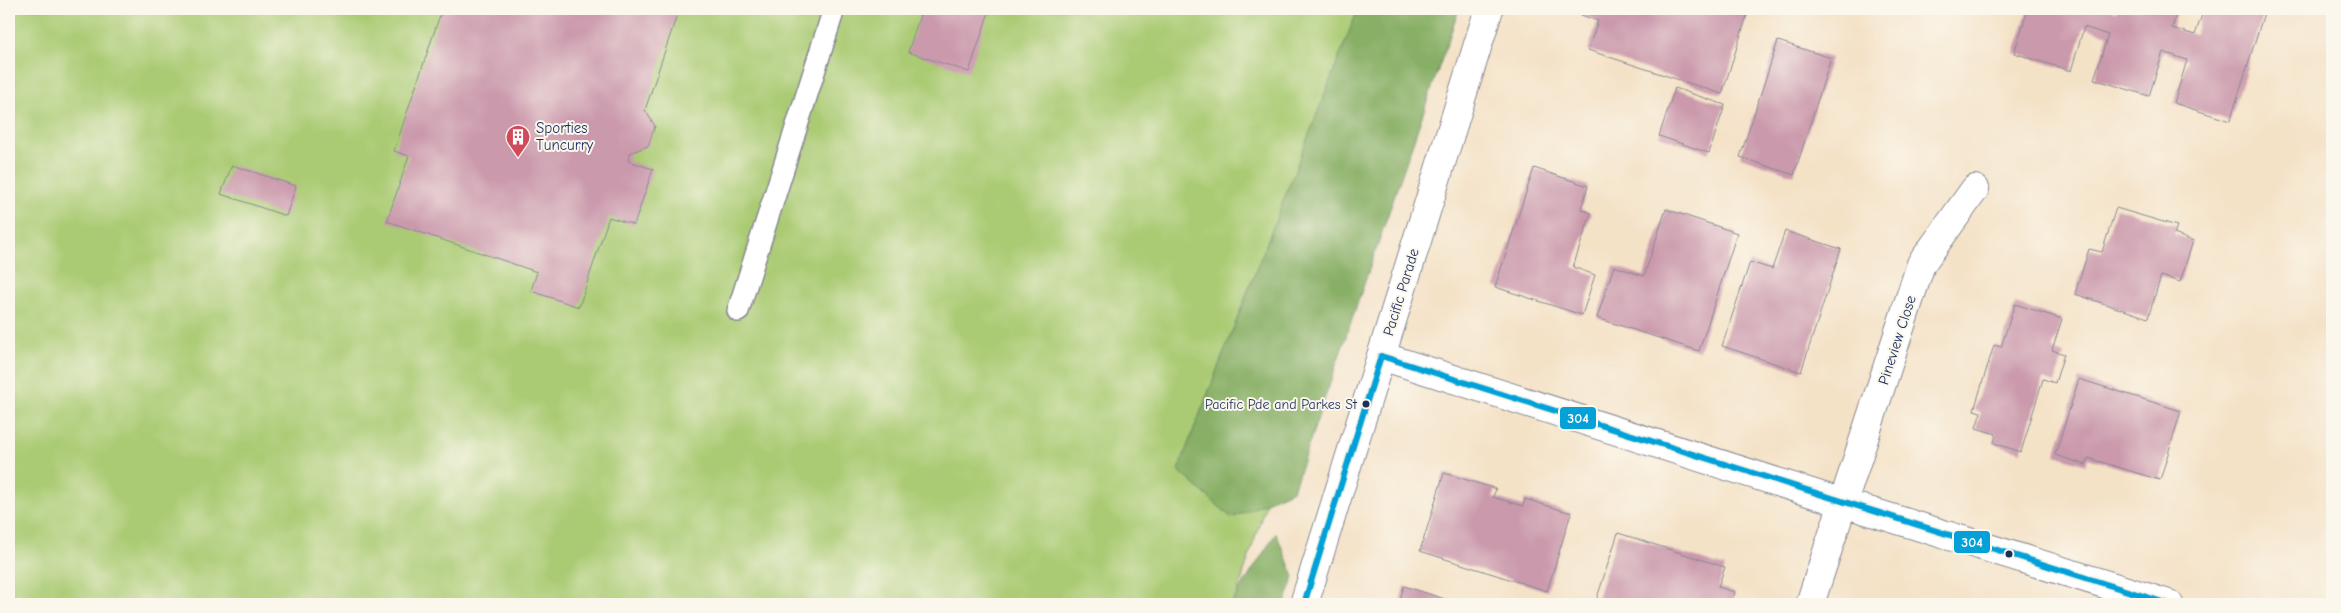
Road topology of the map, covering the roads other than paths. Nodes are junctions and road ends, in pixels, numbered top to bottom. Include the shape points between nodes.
1 (834, 9) edge
2 (1489, 9) edge
3 (1975, 189) dead end
4 (738, 311) dead end
5 (1381, 356) junction
6 (1843, 504) junction
7 (1304, 604) edge
8 (1810, 604) edge
9 (2169, 604) edge

1 - 4 lane
2 - 5 street, Pacific Parade
3 - 6 street, Pineview Close via 1921,264
5 - 6 street
5 - 7 street, Pacific Parade
6 - 8 street, Pineview Close
6 - 9 street

